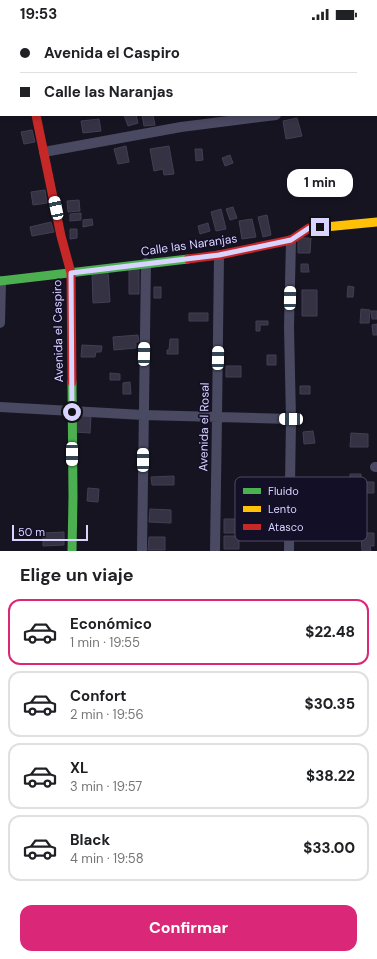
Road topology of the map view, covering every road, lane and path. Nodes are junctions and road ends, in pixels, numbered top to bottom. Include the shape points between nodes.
1 (36, 116) edge
2 (268, 116) edge
3 (44, 152) junction
4 (377, 222) edge
5 (291, 240) junction
6 (219, 255) junction
7 (146, 263) junction
8 (71, 273) junction
9 (0, 281) edge
10 (0, 323) edge
11 (0, 407) edge
12 (72, 412) junction
13 (143, 415) junction
14 (217, 418) junction
15 (291, 419) junction
16 (290, 477) edge
17 (289, 541) edge
18 (72, 551) edge
19 (142, 551) edge
20 (215, 551) edge
21 (289, 551) edge

1 - 3 street, Avenida el Caspiro
2 - 3 street via 181,127
3 - 8 street, Avenida el Caspiro
4 - 5 street, Calle las Naranjas via 309,228
5 - 6 street, Calle las Naranjas
5 - 15 street
6 - 7 street, Calle las Naranjas
6 - 14 street, Avenida el Rosal
7 - 8 street, Calle las Naranjas
7 - 13 street
8 - 9 street, Calle las Naranjas
8 - 12 street, Avenida el Caspiro
9 - 10 street
11 - 12 street
12 - 13 street
12 - 18 street, Avenida el Caspiro
13 - 14 street
13 - 19 street
14 - 15 street
14 - 20 street, Avenida el Rosal
15 - 16 street
17 - 21 street

